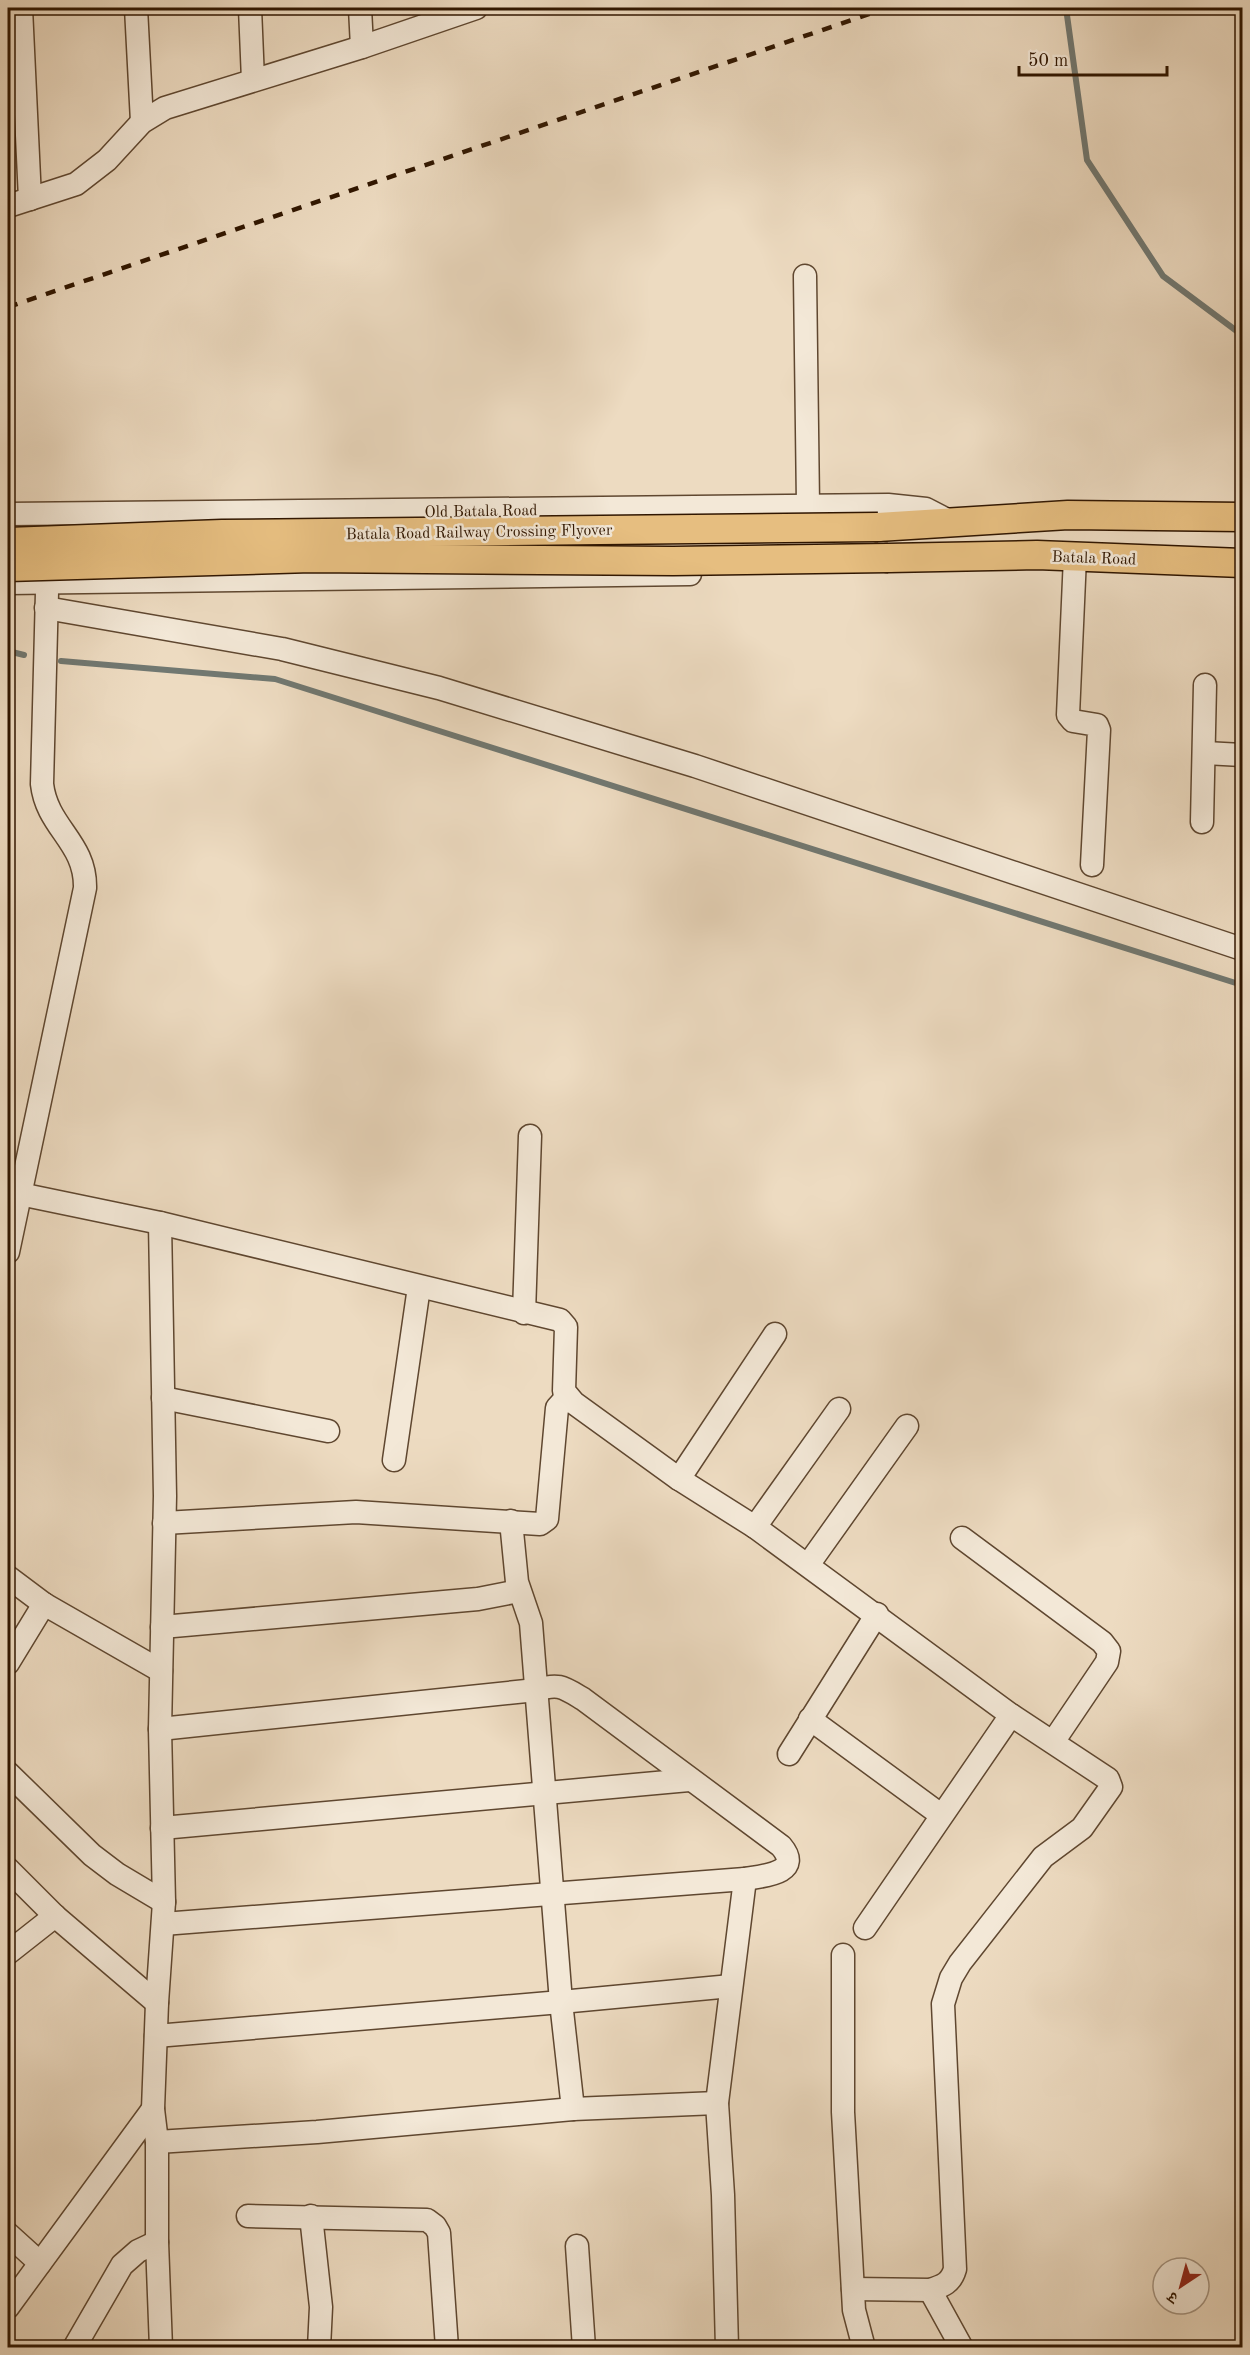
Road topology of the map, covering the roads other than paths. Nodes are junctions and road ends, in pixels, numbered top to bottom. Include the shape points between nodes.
1 (21, 8) edge
2 (136, 8) edge
3 (250, 8) edge
4 (360, 8) edge
5 (467, 9) edge
6 (362, 46) junction
7 (253, 80) junction
8 (142, 122) junction
9 (30, 199) junction
10 (8, 206) edge
11 (805, 276) dead end
12 (808, 505) junction
13 (48, 512) junction
14 (8, 513) edge
15 (1242, 517) edge
16 (951, 522) junction
17 (8, 542) edge
18 (1075, 556) junction
19 (945, 557) junction
20 (1242, 563) edge
21 (8, 567) edge
22 (47, 582) junction
23 (8, 583) edge
24 (46, 608) junction
25 (1205, 685) dead end
26 (1205, 753) junction
27 (1242, 754) edge
28 (1202, 822) dead end
29 (1092, 865) dead end
30 (1242, 949) edge
31 (530, 1136) dead end
32 (20, 1194) junction
33 (160, 1223) junction
34 (8, 1244) edge
35 (418, 1287) junction
36 (524, 1313) junction
37 (775, 1334) dead end
38 (567, 1397) junction
39 (163, 1398) junction
40 (839, 1409) dead end
41 (907, 1426) dead end
42 (328, 1431) dead end
43 (394, 1460) dead end
44 (679, 1479) junction
45 (512, 1521) junction
46 (164, 1523) junction
47 (755, 1527) junction
48 (962, 1538) dead end
49 (808, 1565) junction
50 (8, 1577) edge
51 (519, 1591) junction
52 (44, 1604) junction
53 (876, 1614) junction
54 (162, 1627) junction
55 (8, 1663) edge
56 (161, 1671) junction
57 (536, 1690) junction
58 (1011, 1715) junction
59 (810, 1719) junction
60 (160, 1729) junction
61 (1053, 1742) junction
62 (789, 1754) dead end
63 (8, 1773) edge
64 (689, 1780) junction
65 (545, 1793) junction
66 (941, 1815) junction
67 (162, 1828) junction
68 (8, 1869) edge
69 (745, 1879) junction
70 (554, 1892) junction
71 (163, 1913) junction
72 (55, 1916) junction
73 (865, 1928) dead end
74 (8, 1953) edge
75 (843, 1955) dead end
76 (731, 1986) junction
77 (561, 2002) junction
78 (157, 2003) junction
79 (156, 2036) junction
80 (717, 2103) junction
81 (153, 2109) junction
82 (573, 2109) junction
83 (157, 2142) junction
84 (249, 2216) dead end
85 (311, 2216) junction
86 (8, 2234) edge
87 (157, 2242) junction
88 (577, 2246) dead end
89 (40, 2263) junction
90 (853, 2289) junction
91 (930, 2290) junction
92 (8, 2307) edge
93 (74, 2348) edge
94 (161, 2348) edge
95 (319, 2348) edge
96 (447, 2348) edge
97 (584, 2348) edge
98 (727, 2348) edge
99 (864, 2348) edge
100 (962, 2348) edge

1 - 9 street
2 - 8 street
3 - 7 street
4 - 6 street
5 - 6 street
6 - 7 street
7 - 8 street via 165,108
8 - 9 street via 91,174 76,184
9 - 10 street
11 - 12 street
12 - 13 street, Old Batala Road
12 - 16 street, Old Batala Road via 926,509
13 - 14 street, Old Batala Road
13 - 22 street
15 - 16 main road via 1068,515
16 - 17 main road, Batala Road Railway Crossing Flyover, bridge via 878,527 222,534
18 - 19 main road, Batala Road
18 - 20 main road, Batala Road
18 - 29 street via 1068,715 1073,721 1098,725 1099,730
19 - 21 main road, Batala Road Railway Crossing Flyover, bridge via 673,561 311,558
19 - 22 street via 938,567 642,576
22 - 23 street
22 - 24 street
24 - 30 street via 282,649 439,688 695,766
24 - 32 street via 42,784 51,813 81,859 85,888
25 - 26 street
26 - 27 street
26 - 28 street
31 - 36 street
32 - 33 street
32 - 34 street
33 - 35 street
33 - 39 street
35 - 36 street
35 - 43 street
36 - 38 street via 556,1318 566,1326 563,1385
37 - 44 street
38 - 44 street
38 - 45 street via 557,1408 547,1519 540,1524
39 - 42 street
39 - 46 street
40 - 47 street
41 - 49 street
44 - 47 street
45 - 46 street via 356,1512
45 - 51 street
46 - 54 street
47 - 49 street
48 - 61 street via 1102,1642 1108,1651 1107,1662
49 - 53 street
50 - 52 street
51 - 54 street via 478,1599
51 - 57 street via 531,1623
52 - 55 street
52 - 56 street
53 - 58 street
53 - 59 street
54 - 56 street
56 - 60 street
57 - 60 street
57 - 64 street via 564,1687
57 - 65 street
58 - 61 street
58 - 66 street
59 - 62 street
59 - 66 street
60 - 67 street
61 - 91 street via 1108,1779 1111,1787 1082,1828 1043,1857 960,1963 946,1991 943,2004 955,2269 947,2283
63 - 71 street via 92,1855
64 - 65 street
64 - 69 street via 786,1853 786,1866 778,1873
65 - 67 street
65 - 70 street
66 - 73 street
67 - 71 street
68 - 72 street
69 - 70 street
69 - 76 street
70 - 71 street
70 - 77 street
71 - 78 street
72 - 74 street
72 - 78 street
75 - 90 street via 843,2112
76 - 77 street
76 - 80 street
77 - 79 street
77 - 82 street
78 - 79 street
79 - 81 street
80 - 82 street
80 - 98 street
81 - 83 street
81 - 89 street
82 - 83 street
83 - 87 street
84 - 85 street
85 - 95 street via 321,2307
85 - 96 street via 432,2223 439,2234
86 - 89 street
87 - 93 street via 122,2265
87 - 94 street
88 - 97 street
89 - 92 street
90 - 91 street
90 - 99 street
91 - 100 street

